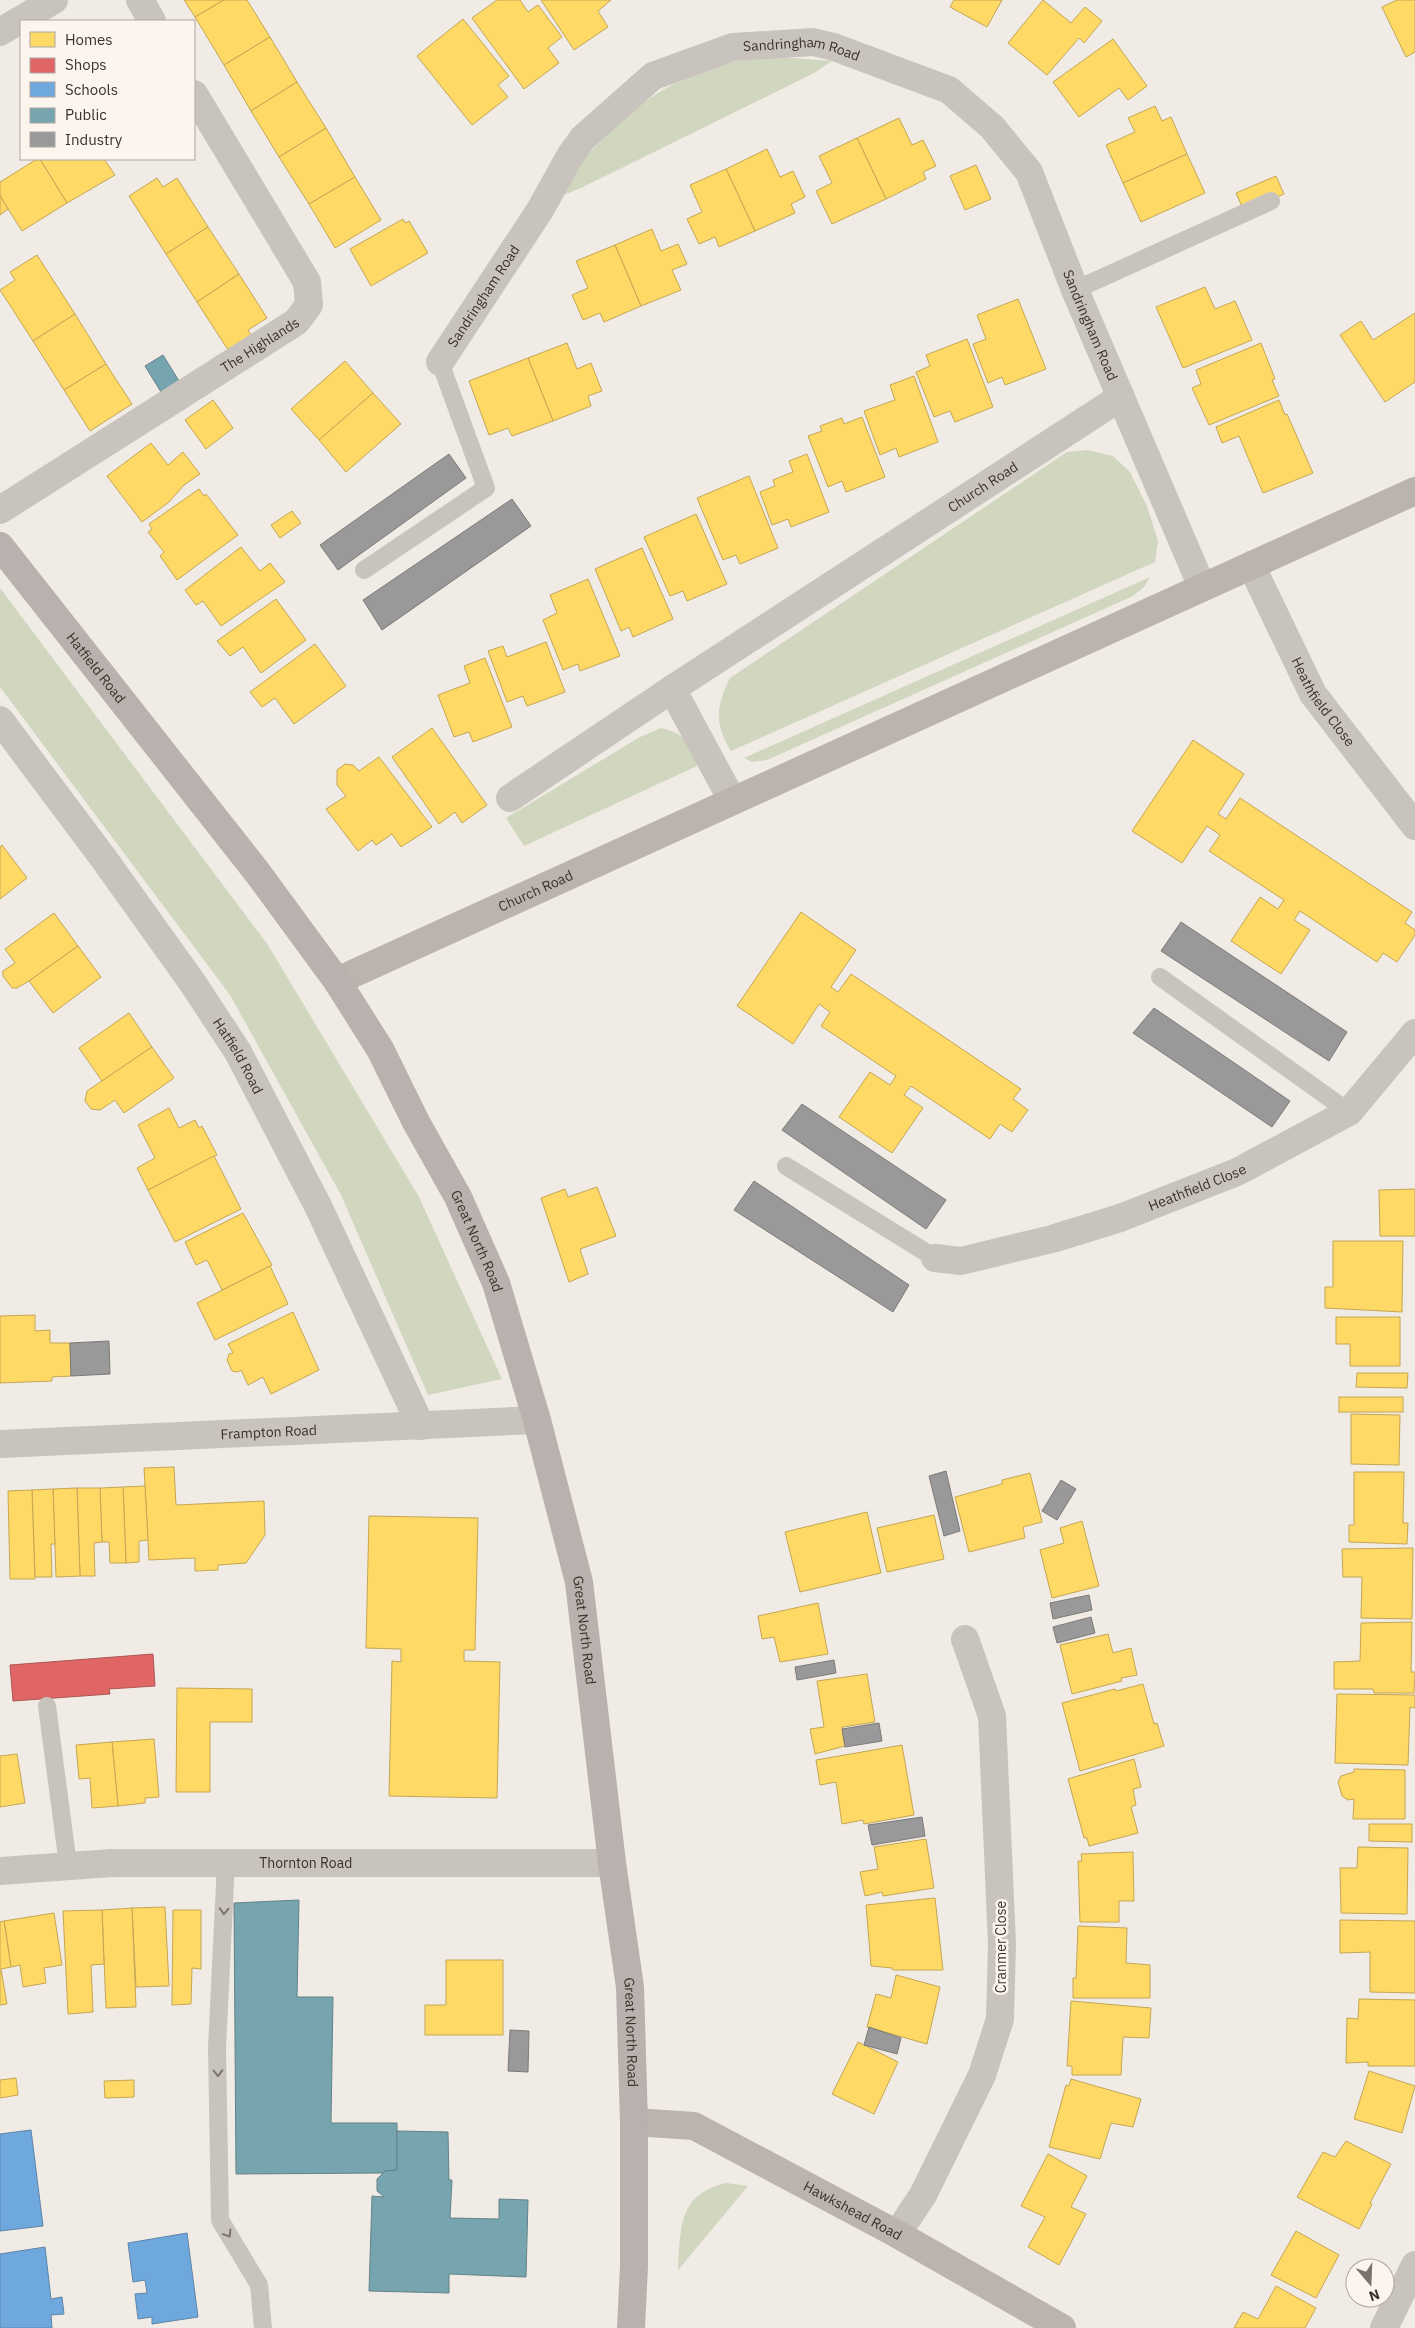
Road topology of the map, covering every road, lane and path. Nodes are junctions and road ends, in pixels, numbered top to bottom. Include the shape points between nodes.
1 (54, 0) edge
2 (140, 0) edge
3 (20, 20) edge
4 (20, 20) edge
5 (151, 20) edge
6 (0, 32) edge
7 (195, 96) edge
8 (1271, 201) dead end
9 (1075, 290) junction
10 (440, 362) joint
11 (1121, 397) junction
12 (1415, 491) edge
13 (0, 510) edge
14 (0, 546) edge
15 (1251, 565) junction
16 (364, 570) dead end
17 (1202, 587) junction
18 (672, 689) junction
19 (0, 720) edge
20 (510, 798) dead end
21 (732, 800) junction
22 (1415, 826) edge
23 (1160, 977) dead end
24 (337, 981) junction
25 (1415, 1033) edge
26 (1349, 1112) junction
27 (786, 1166) dead end
28 (935, 1258) joint
29 (537, 1420) junction
30 (421, 1426) junction
31 (0, 1444) edge
32 (965, 1639) dead end
33 (47, 1706) dead end
34 (226, 1862) junction
35 (612, 1863) junction
36 (68, 1865) junction
37 (0, 1870) edge
38 (634, 2122) junction
39 (896, 2234) junction
40 (1415, 2265) edge
41 (1033, 2320) edge
42 (263, 2328) edge
43 (631, 2328) edge
44 (1062, 2328) edge
45 (1384, 2328) edge

1 - 4 street
2 - 5 street
3 - 6 street
7 - 13 street, The Highlands via 307,282 310,305 296,322
8 - 9 lane
9 - 10 street, Sandringham Road via 1029,172 992,127 949,90 834,46 813,42 733,47 653,76 582,138 540,210
9 - 11 street, Sandringham Road
10 - 16 lane via 486,488
11 - 17 street
11 - 18 street, Church Road
12 - 15 street, Church Road
14 - 24 main road, Hatfield Road via 257,872
15 - 17 street, Church Road
15 - 22 street, Heathfield Close via 1313,694
17 - 21 street, Church Road
18 - 20 street, Church Road
18 - 21 street
19 - 30 street, Hatfield Road via 192,982 238,1052 318,1206
21 - 24 street, Church Road
23 - 26 lane
24 - 29 main road, Great North Road via 380,1049 458,1197 496,1283
25 - 26 street, Heathfield Close
26 - 28 street, Heathfield Close via 1237,1172 1120,1218 1052,1239 961,1261
27 - 28 lane
29 - 30 street, Frampton Road
29 - 35 main road, Great North Road via 578,1582
30 - 31 street, Frampton Road
32 - 39 street, Cranmer Close via 992,1716 1002,1944 1000,2019 982,2075 923,2195
33 - 36 lane
34 - 35 street, Thornton Road
34 - 36 street, Thornton Road
34 -> 42 lane via 217,2048 220,2220 259,2285
35 - 38 main road, Great North Road via 630,1986
36 - 37 street, Thornton Road
38 - 39 street, Hawkshead Road via 694,2126
38 - 43 main road, Great North Road
39 - 41 street, Hawkshead Road
40 - 45 street
41 - 44 street, Hawkshead Road

